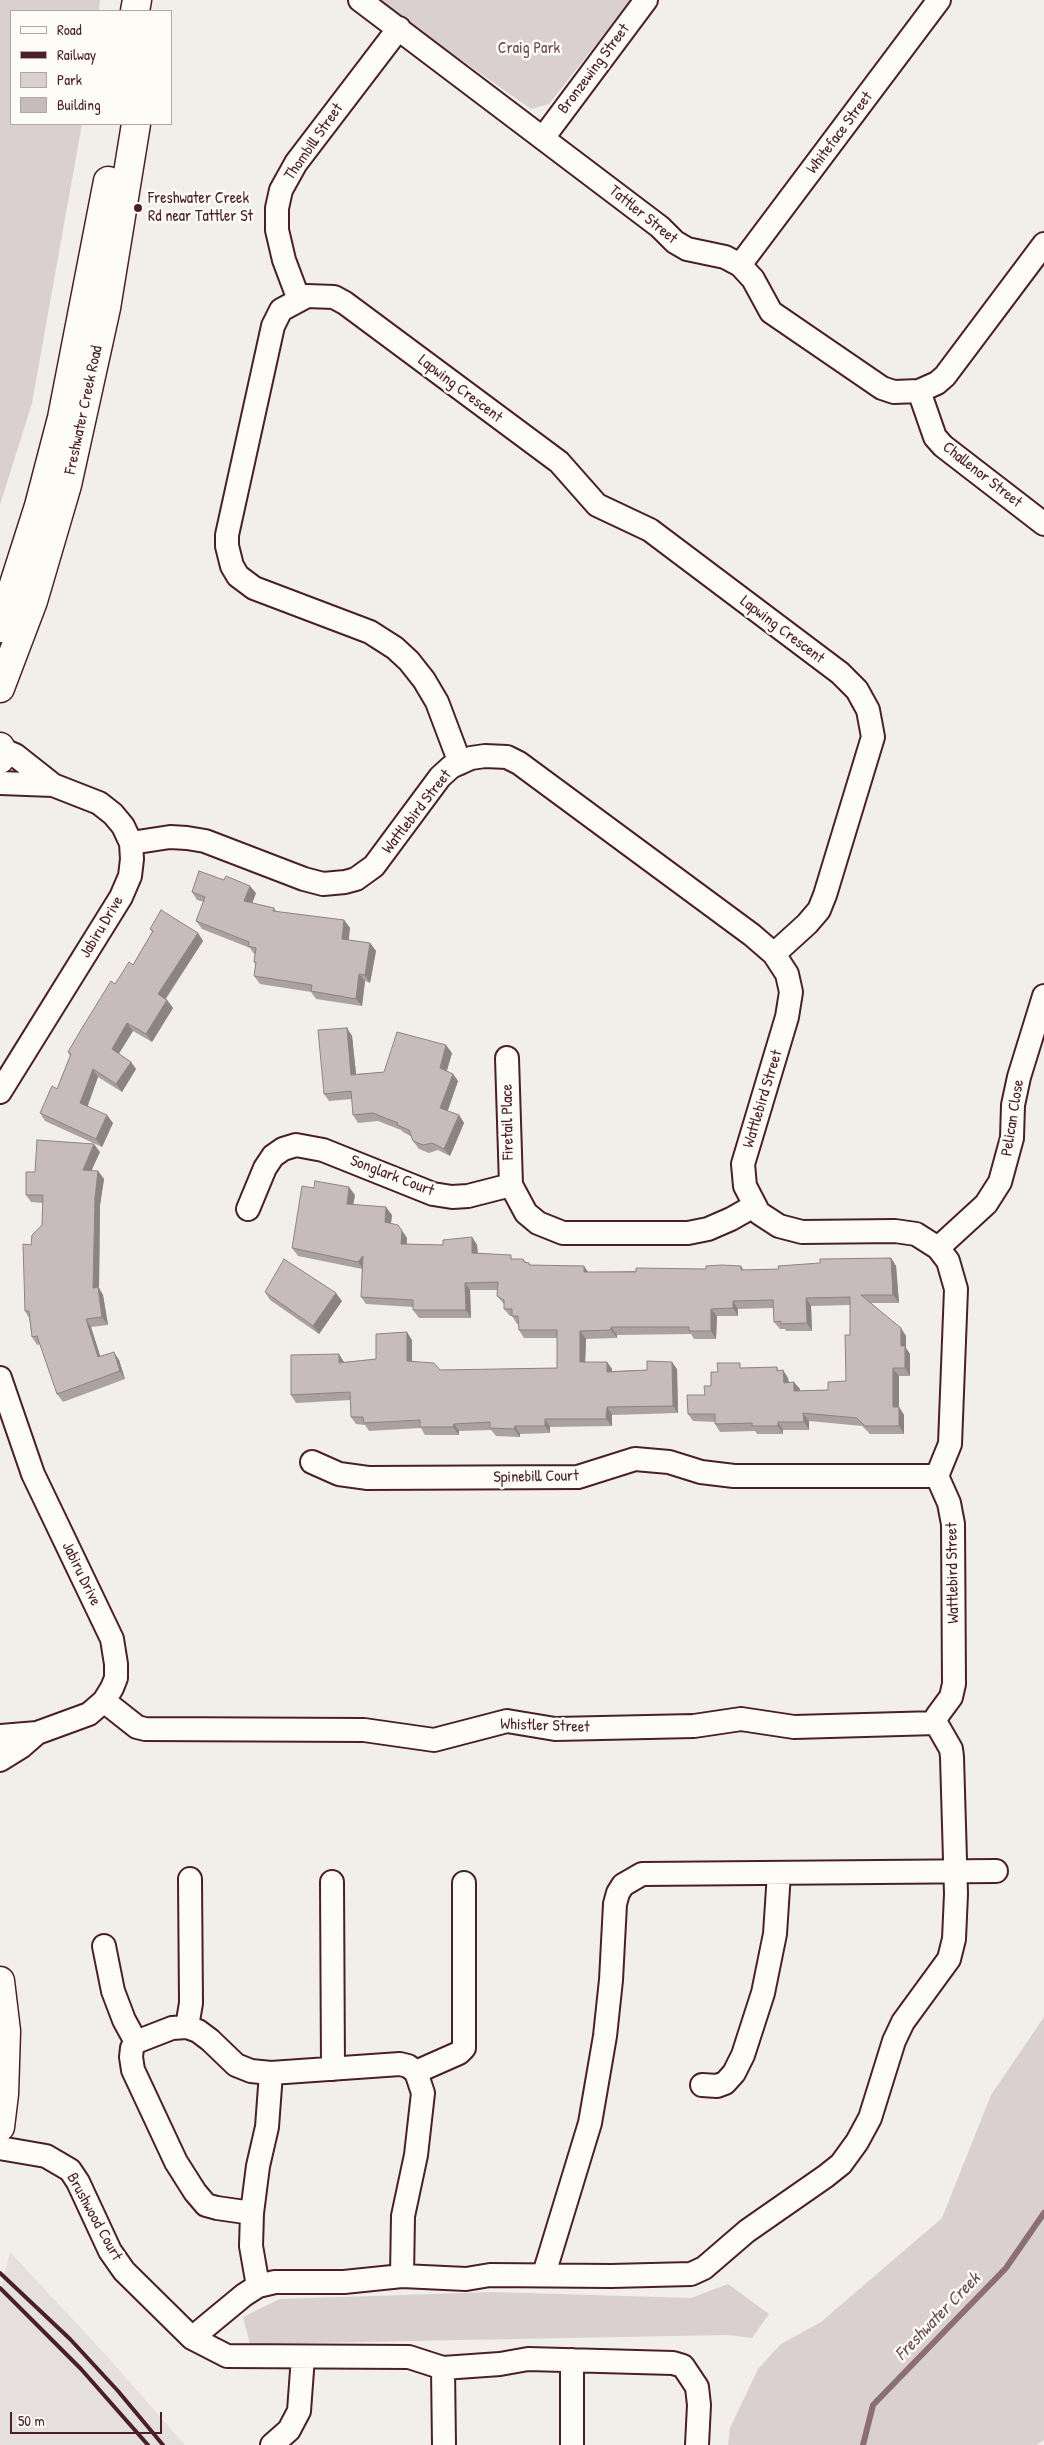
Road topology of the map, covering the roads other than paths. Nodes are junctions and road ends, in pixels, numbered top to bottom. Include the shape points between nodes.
1 (360, 0) edge
2 (646, 0) edge
3 (939, 0) edge
4 (399, 28) junction
5 (117, 125) edge
6 (136, 125) edge
7 (543, 138) junction
8 (1044, 244) edge
9 (740, 265) junction
10 (298, 300) junction
11 (919, 391) junction
12 (1044, 524) edge
13 (0, 628) edge
14 (0, 688) edge
15 (0, 748) edge
16 (0, 759) edge
17 (460, 763) junction
18 (0, 783) edge
19 (53, 785) junction
20 (131, 844) junction
21 (774, 954) junction
22 (1044, 996) edge
23 (507, 1058) dead end
24 (0, 1092) edge
25 (511, 1186) junction
26 (754, 1206) junction
27 (248, 1209) dead end
28 (938, 1248) junction
29 (0, 1378) edge
30 (312, 1462) dead end
31 (937, 1476) junction
32 (104, 1702) junction
33 (936, 1723) junction
34 (37, 1734) junction
35 (0, 1736) edge
36 (0, 1760) edge
37 (996, 1871) dead end
38 (956, 1872) junction
39 (779, 1873) junction
40 (190, 1879) dead end
41 (332, 1882) dead end
42 (464, 1883) dead end
43 (104, 1946) dead end
44 (0, 1981) edge
45 (187, 2027) junction
46 (136, 2042) junction
47 (333, 2069) junction
48 (416, 2072) junction
49 (271, 2073) junction
50 (702, 2085) dead end
51 (0, 2127) edge
52 (0, 2148) edge
53 (252, 2213) junction
54 (544, 2274) junction
55 (402, 2276) junction
56 (258, 2286) junction
57 (192, 2338) junction
58 (303, 2357) junction
59 (572, 2360) junction
60 (443, 2368) junction
61 (272, 2445) edge
62 (444, 2445) edge
63 (572, 2445) edge
64 (697, 2445) edge

1 - 4 street, Tattler Street
2 - 7 street, Bronzewing Street
3 - 9 street, Whiteface Street
4 - 7 street, Tattler Street
4 - 10 street, Thombill Street via 296,163 281,190 277,230
5 - 13 main road, Freshwater Creek Road via 62,418 39,506
6 - 14 main road, Freshwater Creek Road via 106,308 67,484 33,601
7 - 9 street, Tattler Street via 660,226 675,242 686,249 725,257
8 - 11 street, Tattler Street via 945,376
9 - 11 street, Tattler Street via 753,279 771,312 782,321 809,336 882,388 894,392
10 - 17 street, Lapwing Crescent via 281,310 273,326 227,535 232,566 238,576 254,588 370,632 395,648 409,661 437,702
10 - 21 street, Lapwing Crescent via 319,295 345,303 559,462 597,504 650,530 857,690 868,710 873,737 828,886 818,910
11 - 12 street, Challenor Street via 930,426 943,446
15 - 16 main road
15 - 19 street, Jabiru Drive via 16,754
17 - 20 street, Wattlebird Street via 440,777 374,866 356,879 345,882 323,884 304,879 204,841 170,838
17 - 21 street, Wattlebird Street via 495,755 507,757 529,769
18 - 19 street, Jabiru Drive
19 - 20 street, Jabiru Drive via 99,803 123,826
20 - 24 street, Jabiru Drive via 130,876 121,897
21 - 26 street, Wattlebird Street via 788,979 790,1002 743,1164 745,1186
22 - 28 street, Pelican Close via 1019,1077 1013,1105 1012,1138 1000,1182 986,1204
23 - 25 street, Firetail Place
25 - 26 street via 526,1214 549,1230 562,1233 688,1233 708,1229
25 - 27 street, Songlark Court via 468,1196 433,1194 323,1150 296,1145 273,1156
26 - 28 street, Wattlebird Street via 769,1221 790,1230 907,1232 928,1240
28 - 31 street, Wattlebird Street via 948,1261 956,1289 950,1444
29 - 32 street, Jabiru Drive via 33,1474 112,1638 116,1678
30 - 31 street, Spinebill Court via 338,1474 368,1478 578,1477 635,1459 669,1462 734,1476
31 - 33 street, Wattlebird Street via 949,1504 953,1524 954,1675 951,1697 937,1716
32 - 33 street, Whistler Street via 137,1727 155,1731 364,1730 427,1740 507,1721 554,1729 694,1726 741,1719 794,1727
32 - 34 street via 78,1719
33 - 38 street via 951,1749
34 - 35 street
34 - 36 street
37 - 38 street
38 - 39 street
38 - 54 street via 954,1939 949,1960 902,2022 870,2118 840,2164 810,2189 747,2231 704,2268 691,2274
39 - 50 street via 775,1934 763,1993 743,2055 725,2083
39 - 54 street via 642,1874 632,1878 618,1893 606,2026 590,2123
40 - 45 street via 191,2004
41 - 47 street
42 - 48 street via 464,2048
43 - 46 street via 113,1991
44 - 51 main road via 6,2031
45 - 46 street via 172,2028
45 - 49 street via 198,2030 236,2065 251,2071
46 - 53 street via 130,2057 133,2070 176,2162 195,2192 206,2205
47 - 48 street via 400,2064
47 - 49 street
48 - 55 street via 423,2092 416,2155 404,2216
49 - 53 street via 267,2127
52 - 57 street, Brushwood Court via 46,2156 70,2170 110,2251 124,2271
53 - 56 street via 251,2246
54 - 55 street via 466,2278
55 - 56 street via 344,2282 289,2281
56 - 57 street
57 - 58 street, Brushwood Court via 227,2356
58 - 60 street, Brushwood Court via 409,2357
58 - 61 street via 299,2411 289,2430
59 - 60 street via 528,2360
59 - 63 street
59 - 64 street via 659,2362 683,2366 697,2387
60 - 62 street

